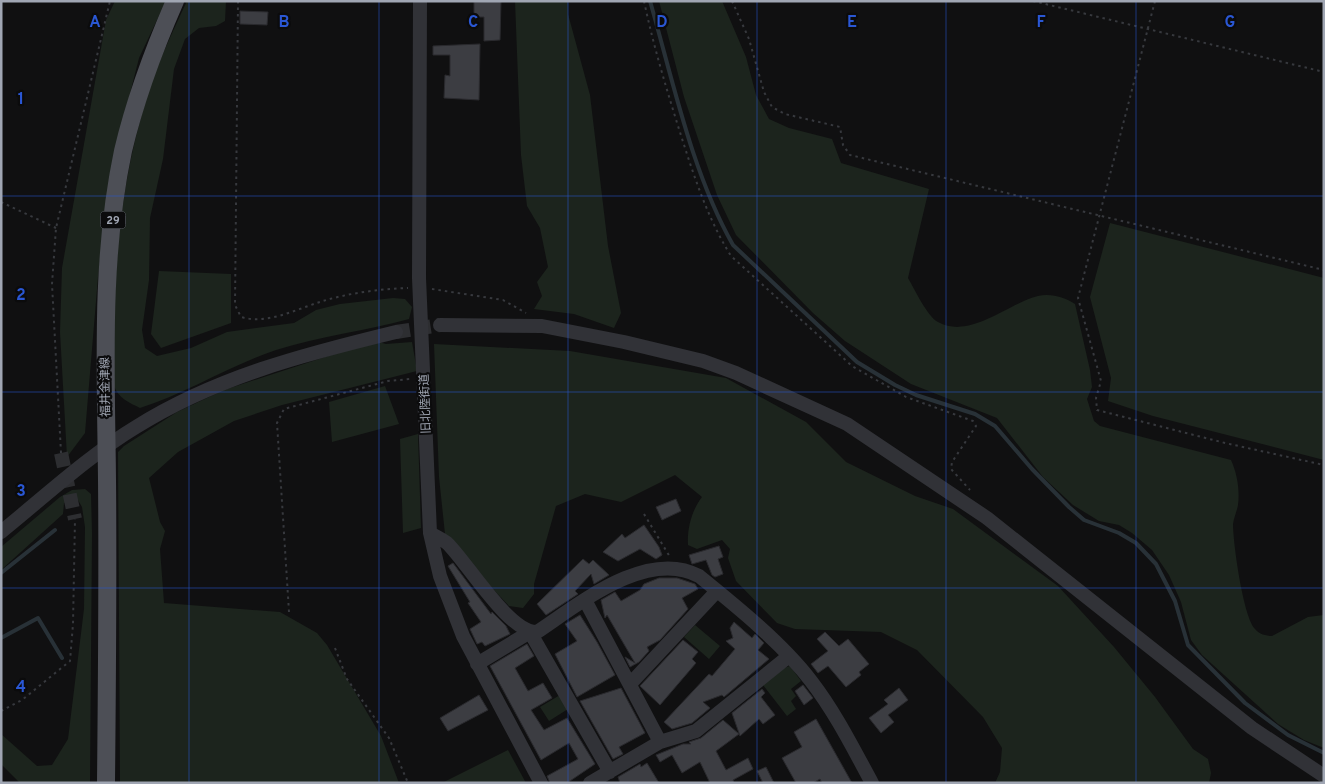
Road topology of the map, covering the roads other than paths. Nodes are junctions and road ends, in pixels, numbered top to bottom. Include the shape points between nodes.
1 (175, 1) edge
2 (420, 1) edge
3 (440, 325) tunnel mouth
4 (396, 332) tunnel mouth
5 (106, 448) junction
6 (1, 532) edge
7 (430, 533) junction
8 (717, 591) junction
9 (585, 600) junction
10 (530, 632) junction
11 (789, 656) junction
12 (477, 664) junction
13 (631, 684) junction
14 (660, 742) junction
15 (610, 772) junction
16 (1324, 776) edge
17 (106, 783) edge
18 (540, 783) edge
19 (590, 783) edge
20 (872, 783) edge

1 - 5 main road, 福井金津線 / 29 via 132,118 117,182 105,301
2 - 7 street, 旧北陸街道 via 420,288
3 - 16 street via 542,326 703,361 847,424 987,518 1252,728
4 - 5 street via 249,372 170,407
5 - 6 street
5 - 17 main road, 福井金津線 / 29
7 - 10 street via 446,542 497,604
7 - 12 street, 旧北陸街道 via 449,604
8 - 9 street via 689,570 645,570
8 - 11 street
8 - 13 street
9 - 10 street via 537,632
9 - 13 street
10 - 12 street
10 - 15 street
11 - 14 street via 696,731
11 - 20 street via 827,702
12 - 18 street, 旧北陸街道
13 - 14 street
14 - 15 street
15 - 19 street

